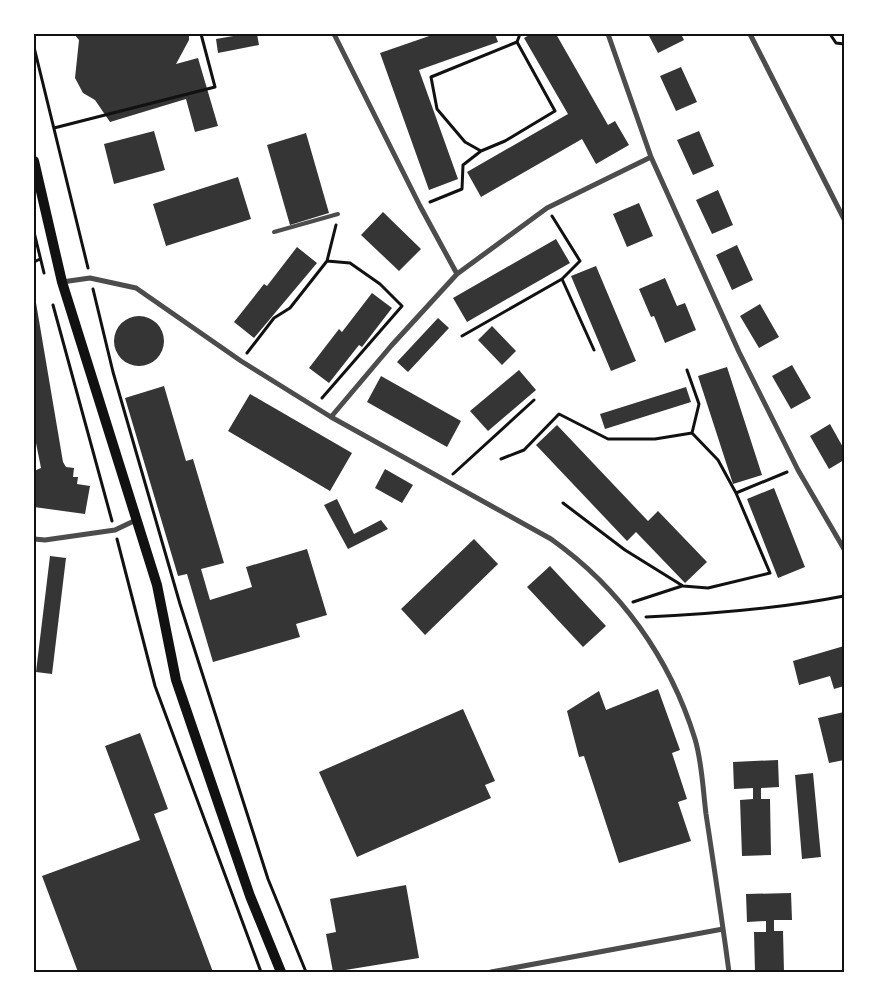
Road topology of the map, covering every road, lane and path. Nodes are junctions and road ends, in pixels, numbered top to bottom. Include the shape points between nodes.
1 (201, 34) edge
2 (334, 34) edge
3 (520, 34) edge
4 (608, 34) edge
5 (750, 34) edge
6 (830, 34) edge
7 (516, 42) junction
8 (844, 44) edge
9 (34, 47) edge
10 (54, 128) junction
11 (481, 151) junction
12 (651, 157) junction
13 (34, 162) edge
14 (420, 206) junction
15 (548, 208) junction
16 (338, 214) joint
17 (844, 219) edge
18 (34, 232) edge
19 (274, 232) dead end
20 (40, 259) junction
21 (327, 261) junction
22 (34, 262) edge
23 (457, 274) junction
24 (45, 277) dead end
25 (90, 278) junction
26 (562, 279) junction
27 (62, 282) junction
28 (53, 304) dead end
29 (462, 336) dead end
30 (594, 350) dead end
31 (241, 361) junction
32 (687, 370) dead end
33 (534, 400) dead end
34 (314, 407) junction
35 (331, 417) junction
36 (692, 433) junction
37 (501, 459) dead end
38 (798, 470) junction
39 (445, 481) junction
40 (736, 493) junction
41 (563, 502) dead end
42 (136, 520) junction
43 (114, 530) junction
44 (34, 539) edge
45 (844, 549) edge
46 (683, 586) junction
47 (844, 596) edge
48 (623, 605) junction
49 (634, 618) junction
50 (723, 929) junction
51 (261, 972) edge
52 (280, 972) edge
53 (306, 972) edge
54 (491, 972) edge
55 (729, 972) edge

1 - 10 path via 215,87
2 - 14 street
3 - 7 path
4 - 12 street
5 - 17 street
6 - 8 path via 836,43
7 - 11 path via 555,111 505,141
7 - 11 path via 431,77 437,109 466,142
9 - 10 path
10 - 25 path
11 - 14 path via 463,165 462,189
12 - 15 street
12 - 38 street via 739,352
13 - 27 main road
14 - 23 street
15 - 23 street
15 - 26 path via 580,261
16 - 19 lane
16 - 21 path
18 - 20 path
20 - 22 path
20 - 24 path
21 - 31 path via 290,308 274,318
21 - 34 path via 350,263 380,284 402,306
23 - 35 street
25 - 27 street
25 - 31 street via 136,288
25 - 53 path via 113,372 180,604 268,879
26 - 29 path
26 - 30 path
27 - 42 main road
28 - 43 path
31 - 34 street
32 - 36 path via 699,404
33 - 39 path
34 - 35 street
35 - 39 street
36 - 37 path via 655,439 608,439 559,414 524,450
36 - 40 path via 718,460
38 - 40 path
38 - 45 street
39 - 48 street via 574,555
40 - 46 path via 770,573 708,588
41 - 46 path via 625,550
42 - 43 street
42 - 52 main road via 157,585 176,680 250,896
43 - 44 street
43 - 51 path via 155,686
46 - 48 path
47 - 49 path via 719,614
48 - 49 street
49 - 50 street via 648,636 682,703 695,741
50 - 54 street
50 - 55 street

